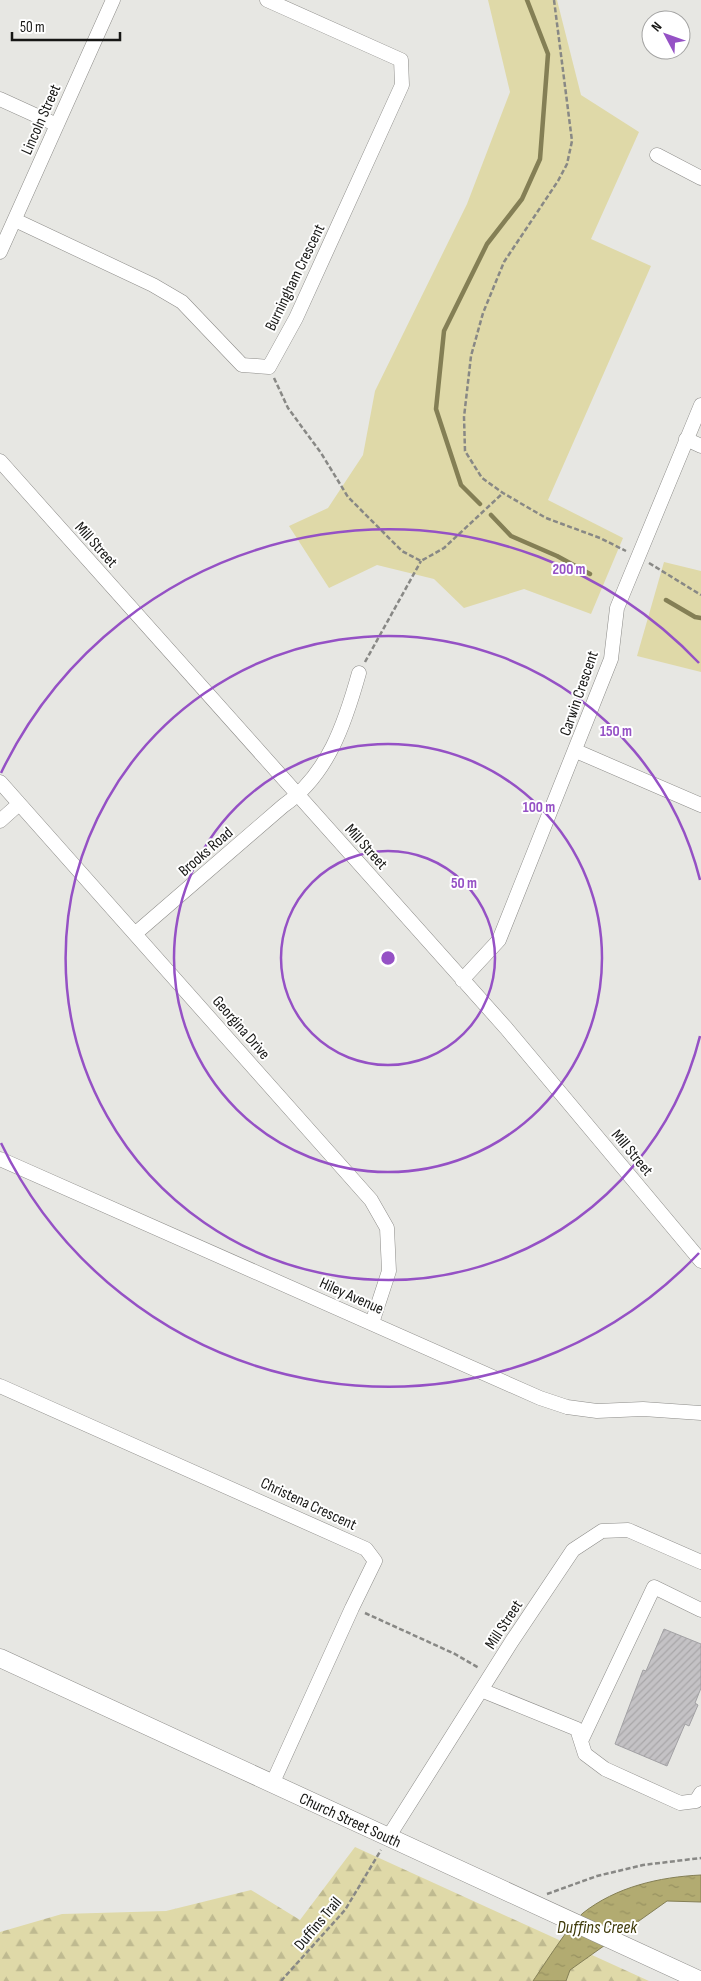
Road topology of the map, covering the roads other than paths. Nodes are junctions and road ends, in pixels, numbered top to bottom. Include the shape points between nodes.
1 (113, 0) edge
2 (267, 0) edge
3 (0, 99) edge
4 (57, 125) junction
5 (657, 155) dead end
6 (701, 178) edge
7 (15, 220) junction
8 (0, 252) edge
9 (701, 405) edge
10 (686, 439) junction
11 (701, 446) edge
12 (0, 461) edge
13 (359, 673) road end
14 (576, 751) junction
15 (0, 782) edge
16 (297, 796) junction
17 (19, 804) junction
18 (701, 805) edge
19 (0, 821) edge
20 (136, 934) junction
21 (462, 980) junction
22 (0, 1159) edge
23 (701, 1261) edge
24 (372, 1323) junction
25 (0, 1386) edge
26 (701, 1412) edge
27 (701, 1562) edge
28 (701, 1610) edge
29 (0, 1658) edge
30 (481, 1690) junction
31 (581, 1741) junction
32 (273, 1782) junction
33 (701, 1793) edge
34 (385, 1843) junction
35 (701, 1981) edge

1 - 4 street, Lincoln Street
2 - 7 street, Burningham Crescent via 401,60 402,86 296,318 269,367 242,365 182,302 153,285
3 - 4 street
4 - 7 street, Lincoln Street
5 - 6 street
7 - 8 street, Lincoln Street
9 - 10 street, Carwin Crescent
10 - 11 street
10 - 14 street, Carwin Crescent via 617,608 611,659
12 - 16 street, Mill Street
13 - 16 street, Brooks Road via 333,746 318,774
14 - 18 street
14 - 21 street, Carwin Crescent via 500,940
15 - 17 street, Georgina Drive
16 - 20 street, Brooks Road
16 - 21 street, Mill Street
17 - 19 street
17 - 20 street, Georgina Drive
20 - 24 street, Georgina Drive via 370,1200 386,1228 389,1271
21 - 23 street, Mill Street
22 - 24 street, Hiley Avenue
24 - 26 street, Hiley Avenue via 492,1378 567,1407 597,1411
25 - 32 street, Christena Crescent via 366,1549 375,1561
27 - 30 street, Mill Street via 628,1530 602,1531 573,1550
28 - 31 street via 654,1587
29 - 32 main road, Church Street South
30 - 31 street via 577,1729
30 - 34 street, Mill Street
31 - 33 street via 585,1754 605,1769 680,1803 696,1800
32 - 34 main road, Church Street South
34 - 35 main road, Church Street South via 563,1918

